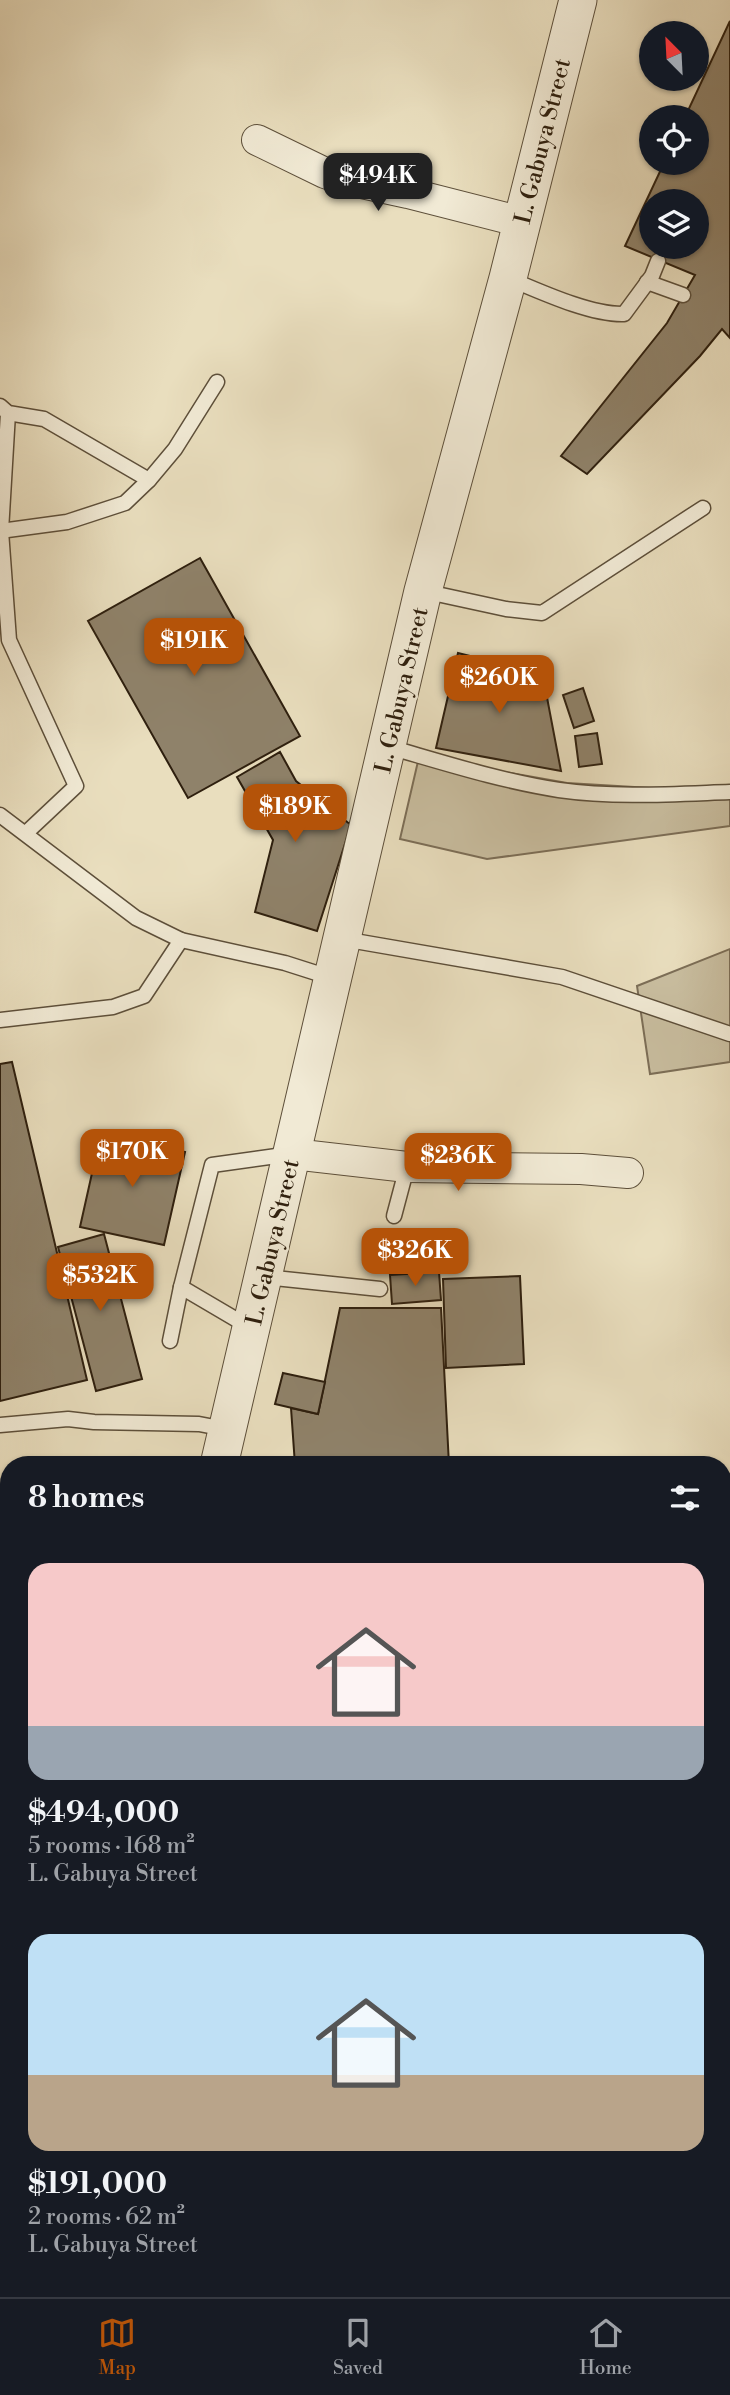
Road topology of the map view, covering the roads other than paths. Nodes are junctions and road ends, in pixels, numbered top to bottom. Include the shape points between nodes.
1 (578, 0) edge
2 (257, 140) dead end
3 (522, 222) junction
4 (658, 261) dead end
5 (508, 278) junction
6 (647, 282) junction
7 (684, 295) dead end
8 (217, 382) dead end
9 (4, 409) edge
10 (149, 480) junction
11 (703, 508) dead end
12 (1, 531) edge
13 (424, 592) junction
14 (388, 751) junction
15 (730, 792) edge
16 (0, 815) edge
17 (26, 833) junction
18 (343, 939) junction
19 (181, 940) junction
20 (334, 978) junction
21 (0, 1020) edge
22 (730, 1034) edge
23 (293, 1154) junction
24 (407, 1167) junction
25 (628, 1174) dead end
26 (394, 1216) dead end
27 (264, 1277) junction
28 (181, 1287) junction
29 (380, 1289) dead end
30 (251, 1328) junction
31 (170, 1341) dead end
32 (0, 1425) edge
33 (227, 1429) junction
34 (221, 1456) edge

1 - 3 street, L. Gabuya Street
2 - 3 street via 339,178
3 - 5 street, L. Gabuya Street
4 - 6 lane
5 - 6 lane via 611,314 624,314
5 - 13 street, L. Gabuya Street
6 - 7 lane
8 - 10 lane via 175,449
9 - 10 lane via 44,419
9 - 12 lane
10 - 12 lane via 125,502 67,522
11 - 13 lane via 542,613
12 - 17 lane via 9,640 76,786
13 - 14 street, L. Gabuya Street
14 - 15 lane via 563,790
14 - 18 street, L. Gabuya Street
16 - 17 lane
17 - 19 lane via 136,918
18 - 20 street, L. Gabuya Street
18 - 22 lane via 562,977
19 - 20 lane
19 - 21 lane via 144,996 113,1007
20 - 23 street, L. Gabuya Street
23 - 24 street
23 - 27 street, L. Gabuya Street
23 - 28 lane via 212,1165
24 - 25 street via 582,1169
24 - 26 lane
27 - 29 lane
27 - 30 street, L. Gabuya Street
28 - 30 lane
28 - 31 lane
30 - 33 street, L. Gabuya Street
32 - 33 lane via 68,1419
33 - 34 street, L. Gabuya Street

